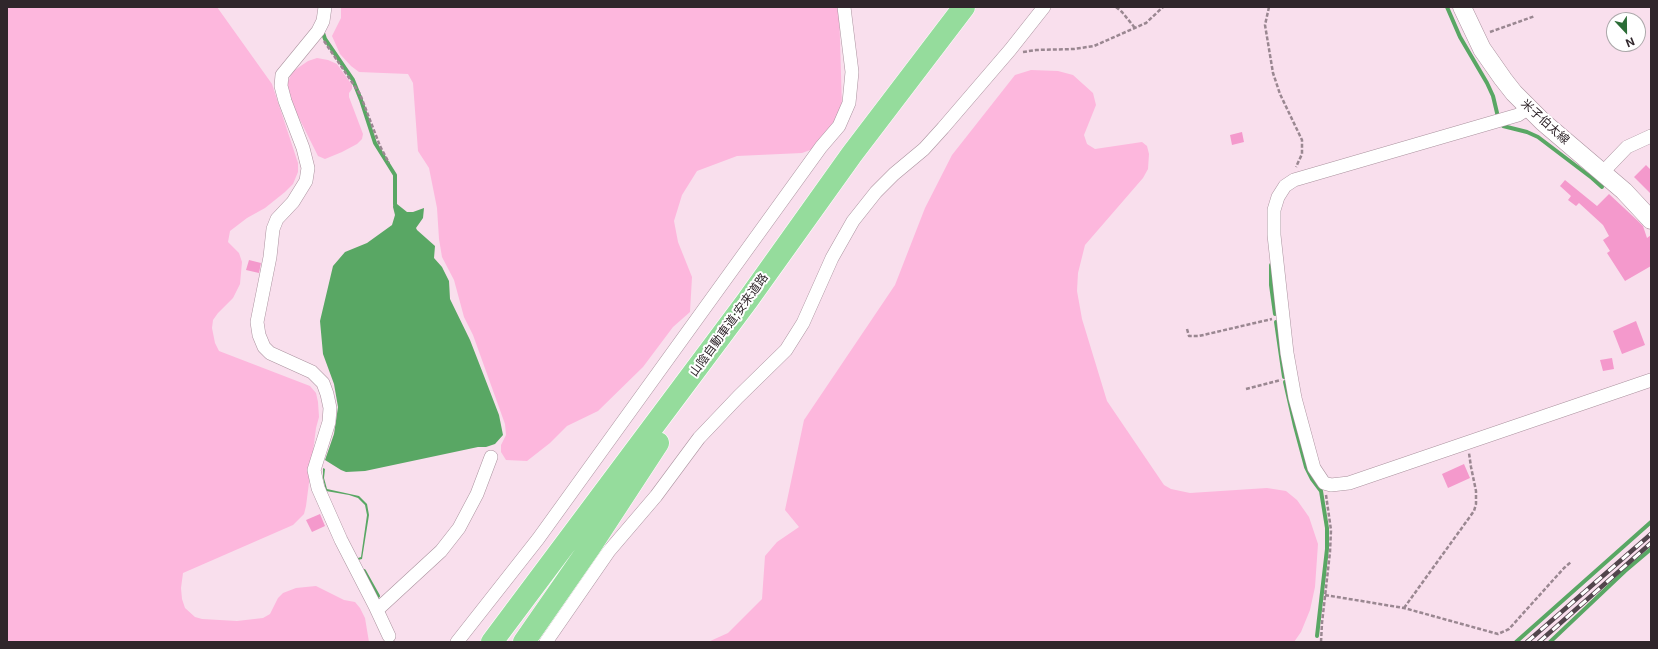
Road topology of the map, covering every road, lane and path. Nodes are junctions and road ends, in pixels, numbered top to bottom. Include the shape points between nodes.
1 (325, 7) edge
2 (844, 7) edge
3 (964, 7) edge
4 (1044, 7) edge
5 (1116, 7) edge
6 (1163, 7) edge
7 (1269, 7) edge
8 (1462, 7) edge
9 (1535, 16) dead end
10 (1135, 28) junction
11 (318, 31) junction
12 (1476, 37) junction
13 (1010, 50) junction
14 (1529, 108) junction
15 (1651, 136) edge
16 (389, 163) dead end
17 (1603, 172) junction
18 (1294, 180) junction
19 (1651, 220) edge
20 (747, 301) junction
21 (1283, 317) junction
22 (1187, 329) dead end
23 (1291, 378) junction
24 (1651, 380) edge
25 (1246, 389) dead end
26 (671, 404) junction
27 (1469, 441) junction
28 (491, 457) dead end
29 (1324, 483) junction
30 (1571, 562) dead end
31 (1325, 595) junction
32 (1404, 608) junction
33 (377, 610) junction
34 (389, 636) dead end
35 (458, 642) edge
36 (476, 642) edge
37 (492, 642) edge
38 (524, 642) edge
39 (546, 642) edge
40 (1321, 642) edge

1 - 11 street
2 - 35 street via 852,72 849,103 839,126 816,154 538,539
3 - 20 highway, 山陰自動車道;安来道路 via 852,154
4 - 13 street
5 - 10 path
6 - 10 path via 1146,23
7 - 18 path via 1265,25 1273,73 1302,140 1303,149
8 - 12 main road, 米子伯太線
9 - 12 path
10 - 13 path via 1101,43 1081,48 1036,50 1015,54
11 - 16 path via 360,94
11 - 33 street via 282,75 281,86 285,101 308,168 306,181 293,202 277,219 273,229 257,322 264,347 270,353 312,372 323,383 329,415 314,470 318,488
12 - 14 main road, 米子伯太線 via 1502,79
13 - 39 street via 924,149 876,192 853,221 832,258 803,323 786,350 699,438 656,496 609,551
14 - 17 main road, 米子伯太線
14 - 18 street via 1518,115
15 - 17 street via 1627,147
17 - 19 main road, 米子伯太線
18 - 21 street via 1285,186 1274,210 1274,235
20 - 26 highway, 山陰自動車道;安来道路
20 - 38 highway via 649,458
21 - 22 path via 1199,336 1189,336
21 - 23 street
23 - 25 path
23 - 29 street via 1312,464
24 - 27 street
26 - 36 highway via 637,440
26 - 37 highway, 山陰自動車道;安来道路
27 - 29 street via 1349,483 1331,486
27 - 32 path via 1476,491 1474,511
28 - 33 street via 477,494 459,528 441,551
29 - 31 path via 1331,530
30 - 32 path via 1504,633 1491,633
31 - 32 path
31 - 40 path
33 - 34 street

